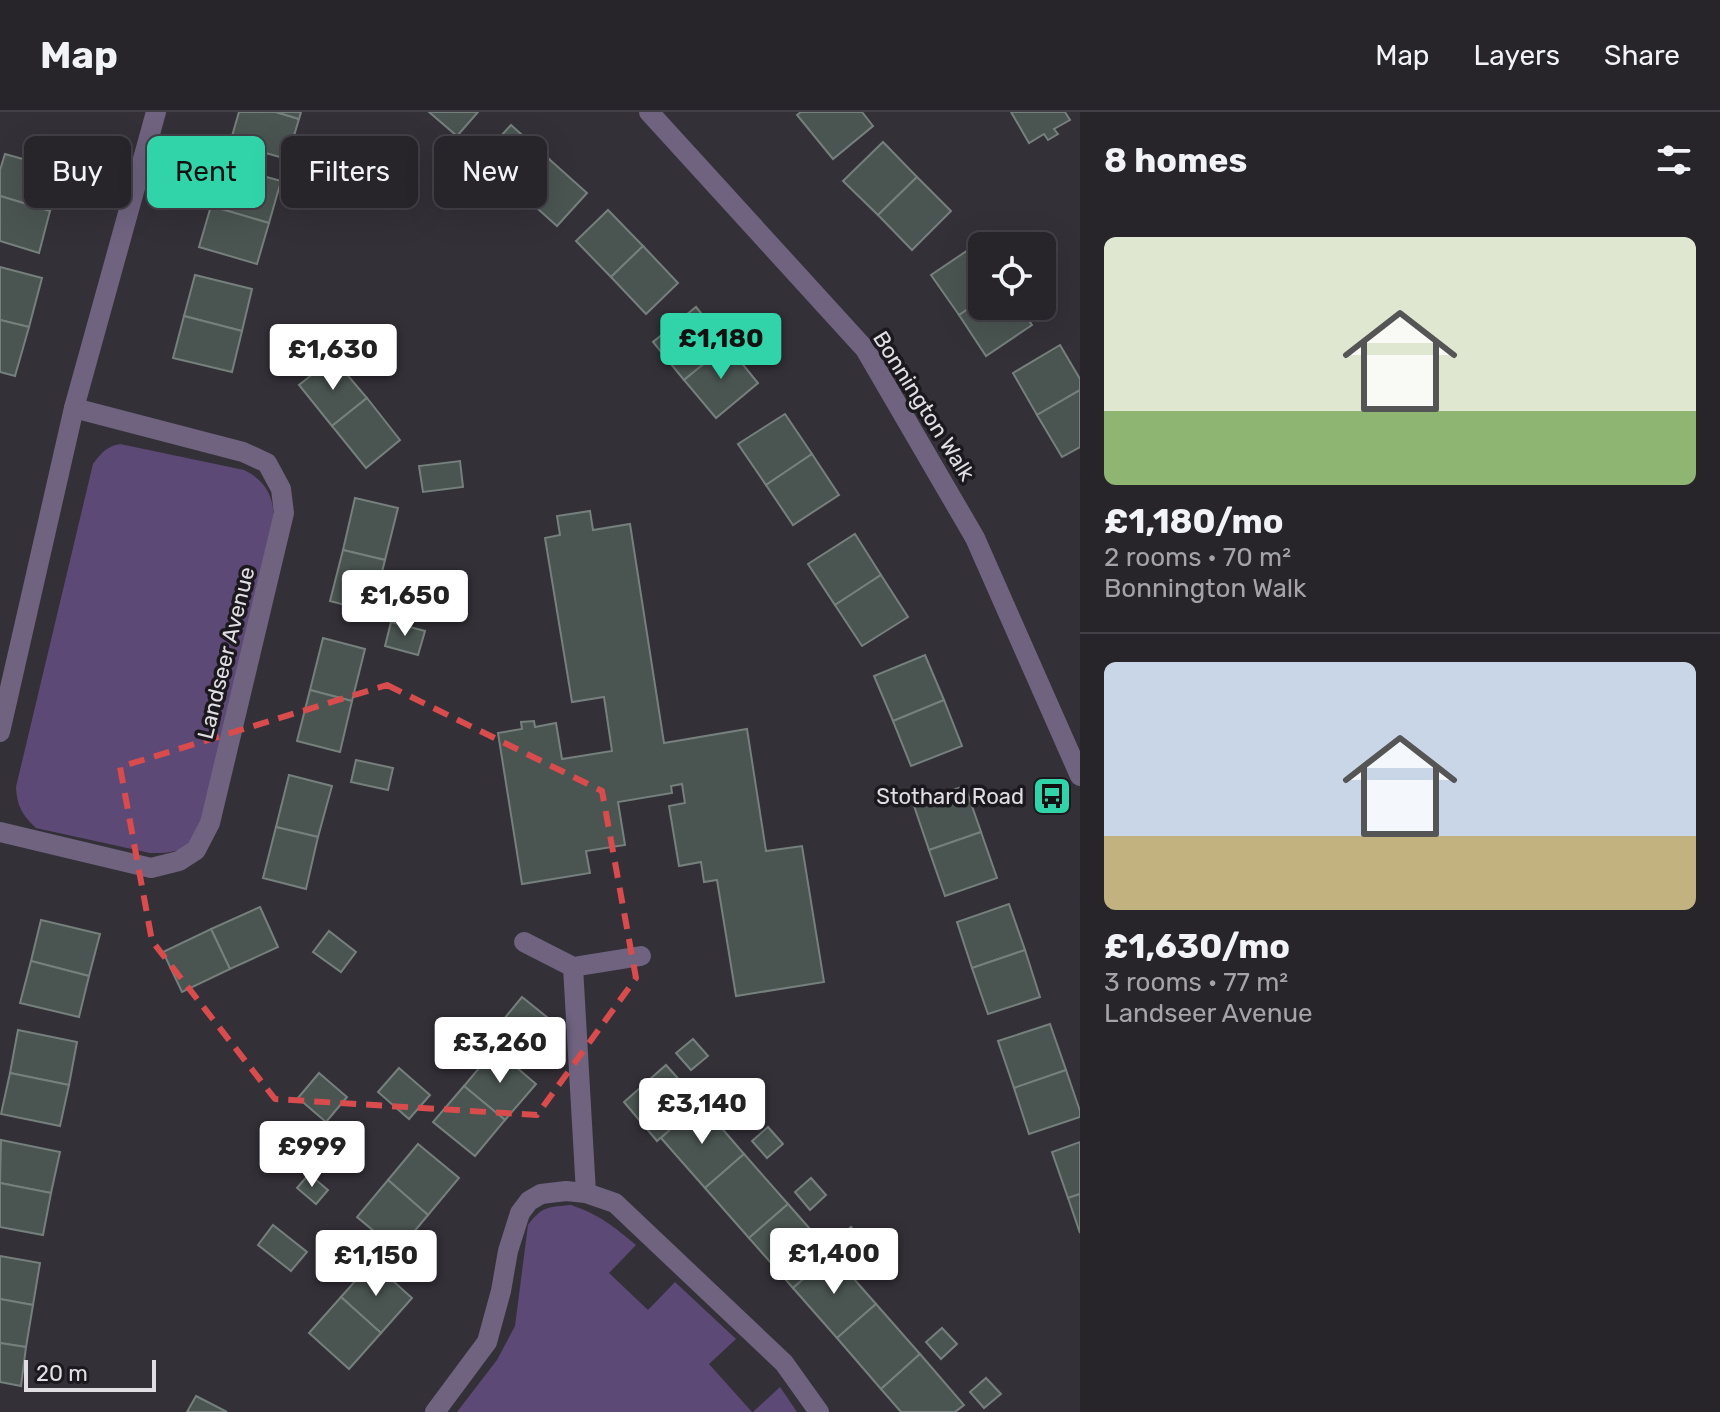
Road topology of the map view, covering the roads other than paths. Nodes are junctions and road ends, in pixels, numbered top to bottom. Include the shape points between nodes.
1 (156, 112) edge
2 (649, 112) edge
3 (74, 408) junction
4 (0, 732) edge
5 (1080, 776) edge
6 (0, 832) edge
7 (524, 942) dead end
8 (641, 956) dead end
9 (573, 967) junction
10 (586, 1193) junction
11 (435, 1412) edge
12 (819, 1412) edge

1 - 3 street
2 - 5 street, Bonnington Walk via 865,349 975,538
3 - 4 street
3 - 6 street, Landseer Avenue via 243,452 267,463 281,489 284,513 210,823 196,850 151,868
7 - 9 street
8 - 9 street
9 - 10 street
10 - 11 street via 541,1194 520,1213 487,1342
10 - 12 street via 615,1203 784,1363

